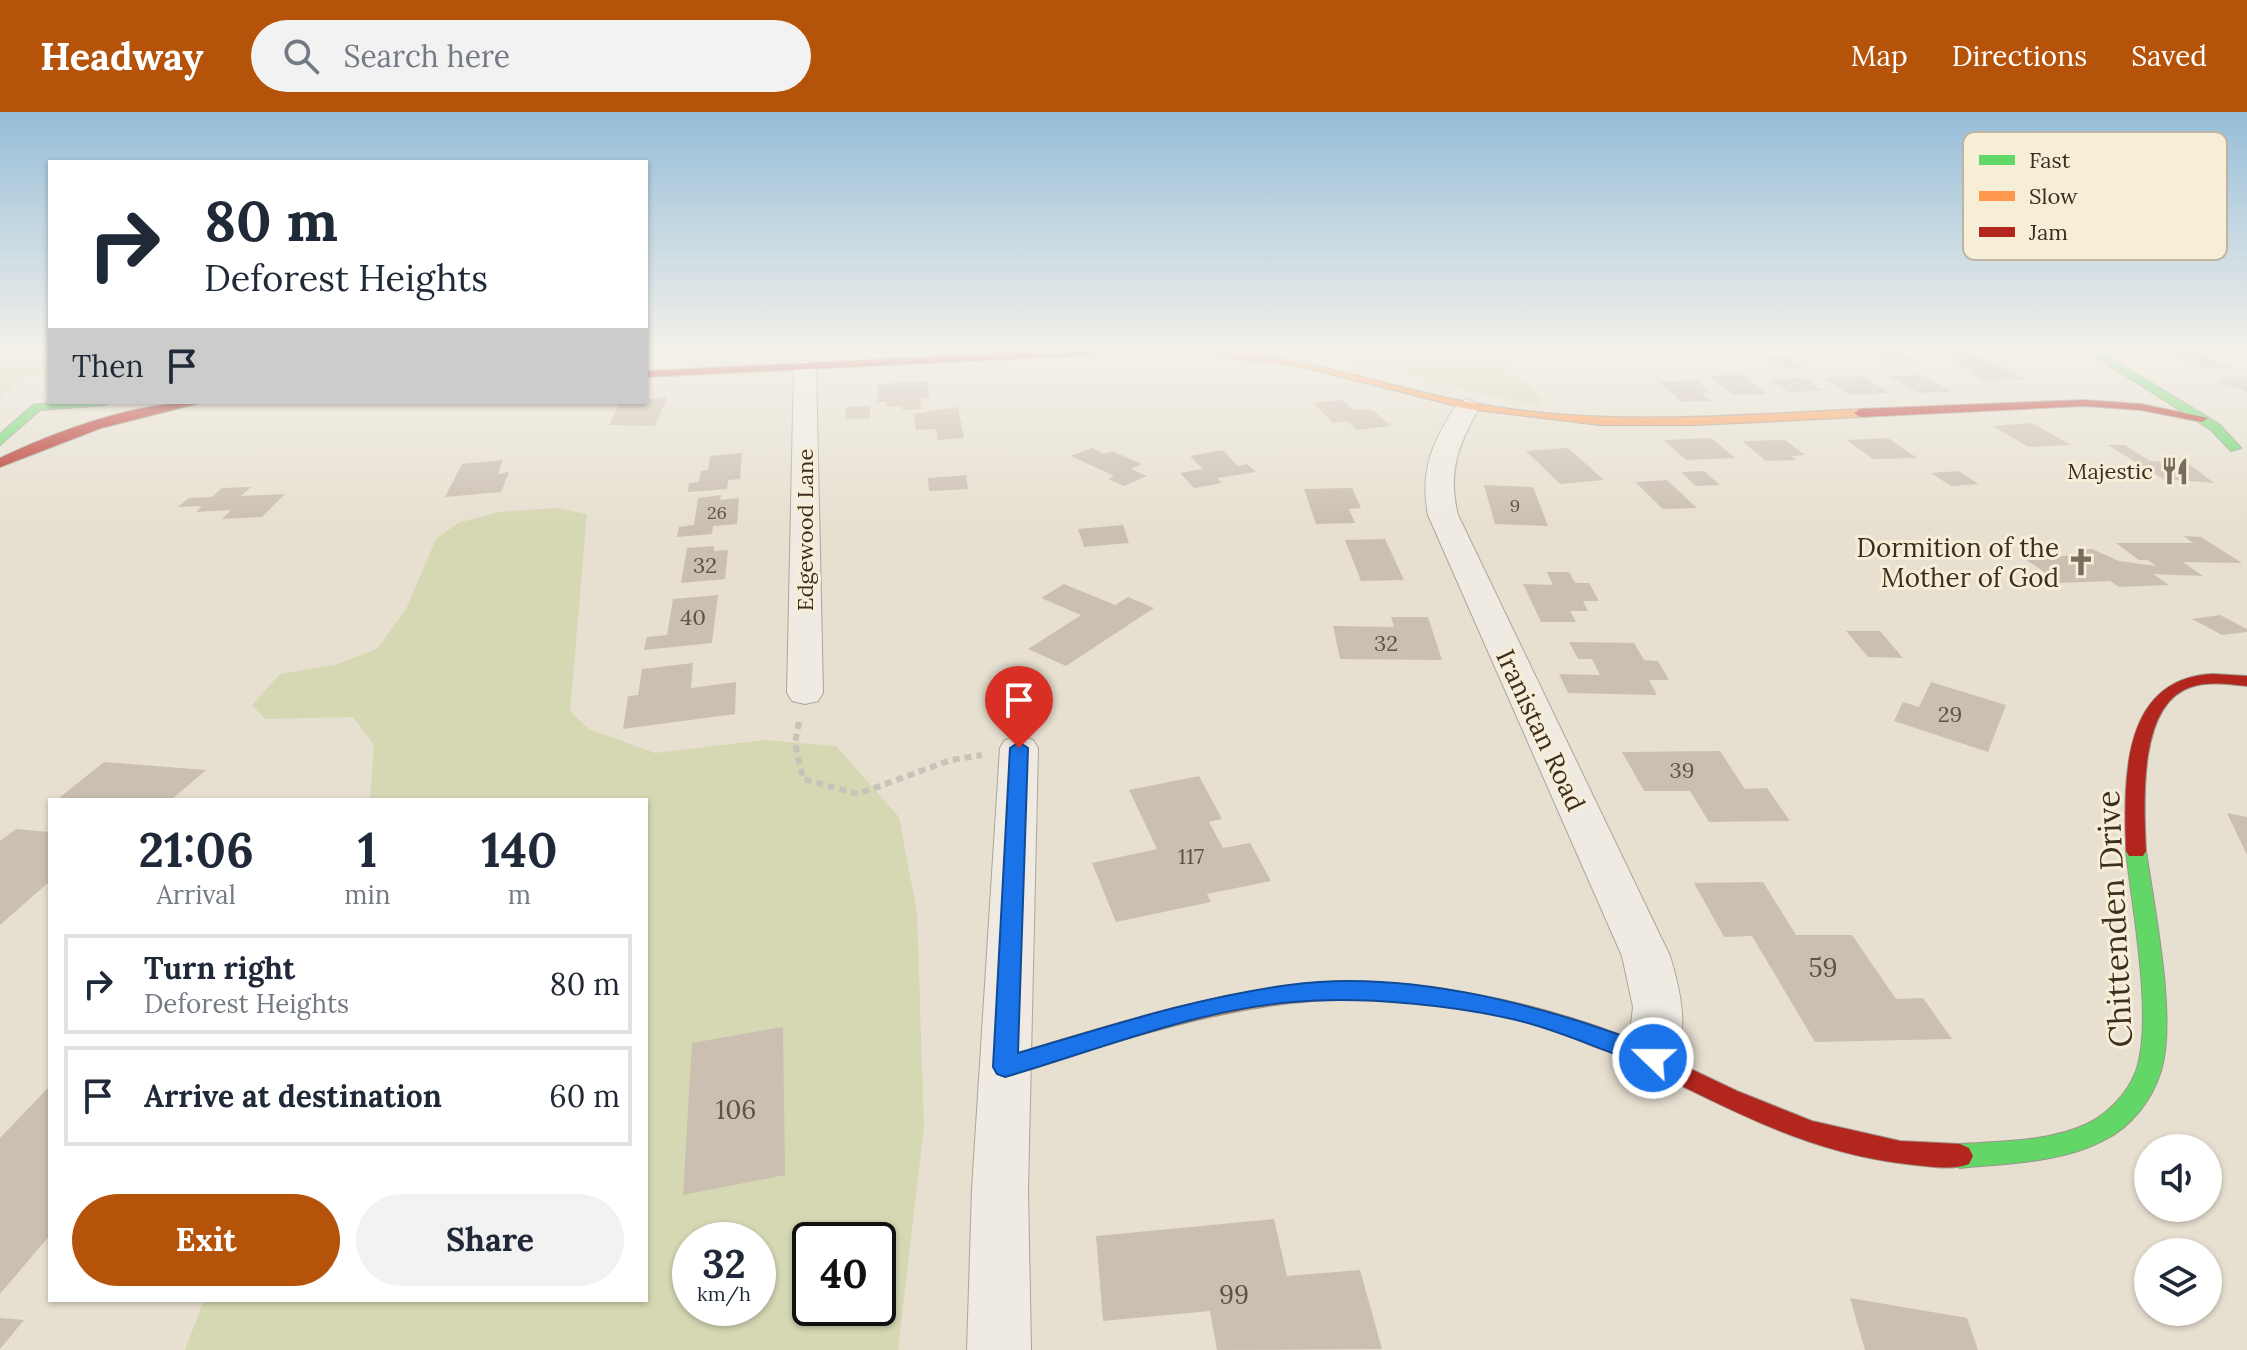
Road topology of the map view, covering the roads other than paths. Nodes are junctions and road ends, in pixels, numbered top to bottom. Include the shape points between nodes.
1 (35, 408) edge
2 (162, 408) edge
3 (805, 408) edge
4 (1467, 408) edge
5 (1481, 408) edge
6 (1974, 408) edge
7 (2145, 408) edge
8 (2184, 408) edge
9 (2215, 408) edge
10 (2227, 414) dead end
11 (2202, 418) junction
12 (0, 441) edge
13 (2240, 453) edge
14 (0, 463) edge
15 (2247, 681) edge
16 (805, 693) road end
17 (1019, 748) road end
18 (1653, 1058) junction
19 (1005, 1067) junction
20 (999, 1350) edge

1 - 12 street
2 - 14 street via 83,427
3 - 16 street, Edgewood Lane
4 - 18 street, Iranistan Road via 1447,438 1437,467 1443,515 1646,956 1660,1027
5 - 6 street via 1563,419 1648,422
7 - 11 street
8 - 11 street
9 - 10 street
11 - 13 street
15 - 18 street, Chittenden Drive via 2201,680 2177,687 2162,699 2142,738 2136,833 2156,1053 2145,1089 2117,1120 2075,1143 2017,1153 1950,1155 1876,1147 1733,1102
17 - 19 street
18 - 19 street, Chittenden Drive via 1524,1013 1409,995 1351,992 1244,1001
19 - 20 street

